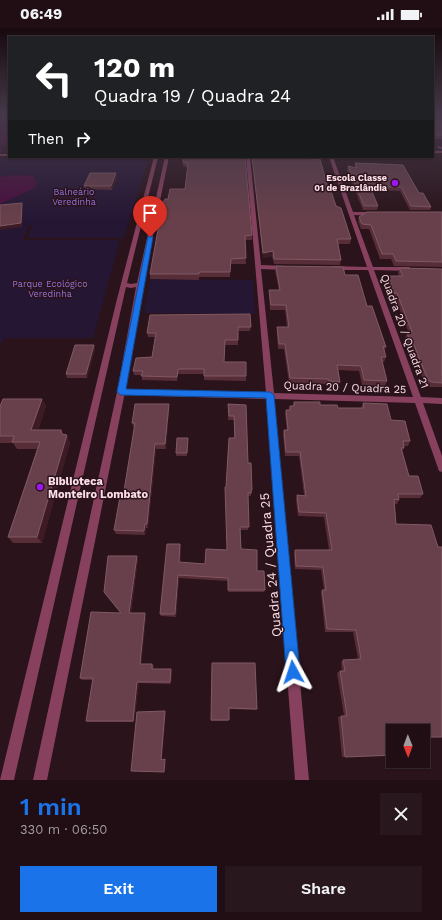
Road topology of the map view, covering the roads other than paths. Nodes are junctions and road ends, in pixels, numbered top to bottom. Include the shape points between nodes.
1 (156, 158) edge
2 (167, 158) edge
3 (248, 158) edge
4 (331, 158) edge
5 (144, 206) junction
6 (156, 206) junction
7 (351, 213) junction
8 (381, 214) edge
9 (258, 267) junction
10 (296, 268) edge
11 (326, 268) edge
12 (371, 269) junction
13 (418, 269) edge
14 (124, 284) junction
15 (140, 284) junction
16 (120, 299) junction
17 (138, 299) junction
18 (121, 392) junction
19 (270, 395) junction
20 (419, 401) junction
21 (442, 401) edge
22 (442, 468) edge
23 (7, 780) edge
24 (40, 780) edge
25 (302, 780) edge

1 - 5 street
2 - 6 street
3 - 9 street, Quadra 24 / Quadra 25
4 - 7 street, Quadra 20 / Quadra 21
5 - 6 street
5 - 14 street
6 - 15 street
7 - 8 street
7 - 12 street, Quadra 20 / Quadra 21
9 - 10 street
9 - 19 street, Quadra 24 / Quadra 25
11 - 12 street
12 - 13 street
12 - 20 street, Quadra 20 / Quadra 21
14 - 15 street
14 - 16 street
15 - 17 street
16 - 17 street via 129,295
16 - 23 street
17 - 18 street
18 - 19 street, Quadra 20 / Quadra 25
18 - 24 street
19 - 20 street, Quadra 20 / Quadra 25
19 - 25 street, Quadra 24 / Quadra 25
20 - 21 street, Quadra 20 / Quadra 25
20 - 22 street, Quadra 20 / Quadra 21

